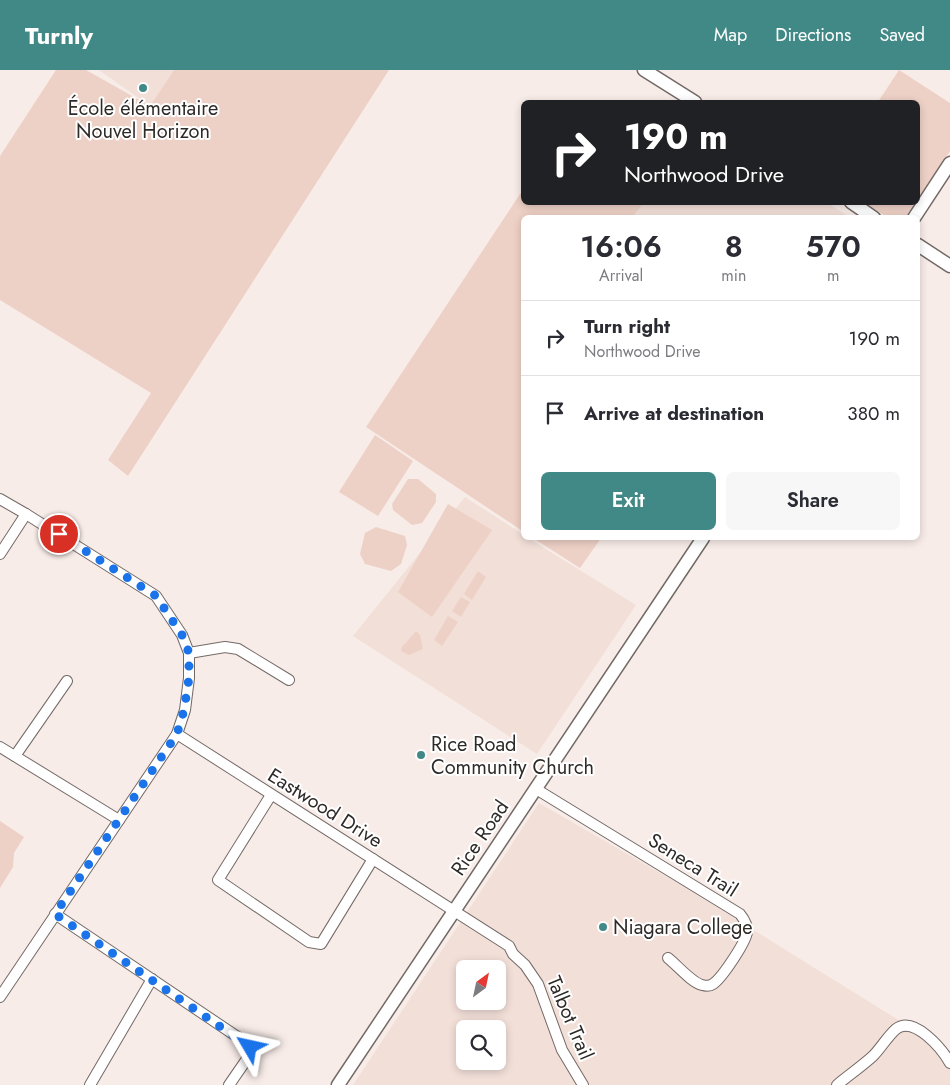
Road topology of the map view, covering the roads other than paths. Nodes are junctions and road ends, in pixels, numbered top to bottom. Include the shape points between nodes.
1 (644, 70) edge
2 (692, 100) edge
3 (950, 163) edge
4 (855, 205) edge
5 (870, 215) edge
6 (916, 215) edge
7 (920, 246) edge
8 (950, 266) edge
9 (0, 499) edge
10 (26, 514) junction
11 (702, 540) edge
12 (0, 554) edge
13 (189, 653) junction
14 (289, 680) dead end
15 (67, 681) dead end
16 (177, 734) junction
17 (0, 747) edge
18 (15, 756) junction
19 (536, 789) junction
20 (271, 795) junction
21 (119, 820) junction
22 (373, 859) junction
23 (454, 911) junction
24 (55, 914) junction
25 (668, 958) dead end
26 (152, 979) junction
27 (0, 997) edge
28 (950, 1063) edge
29 (90, 1085) edge
30 (229, 1085) edge
31 (338, 1085) edge
32 (583, 1085) edge
33 (837, 1085) edge

1 - 2 street
3 - 6 street
4 - 5 street
7 - 8 street
9 - 10 street
10 - 12 street
10 - 13 street via 156,596 182,635
11 - 19 street, Rice Road
13 - 14 street via 225,647 238,649
13 - 16 street via 189,678
15 - 18 street
16 - 20 street, Eastwood Drive
16 - 21 street
17 - 18 street
18 - 21 street
19 - 23 street, Rice Road
19 - 25 street, Seneca Trail via 740,914 746,922 745,938 721,976 710,986 702,986
20 - 22 street, Eastwood Drive
20 - 22 street via 218,880 309,942 322,944
21 - 24 street
22 - 23 street, Eastwood Drive
23 - 31 street, Rice Road
23 - 32 street, Talbot Trail via 509,946 530,971 562,1050
24 - 26 street
24 - 27 street
26 - 29 street
26 - 30 street via 251,1046 249,1056
28 - 33 street via 925,1034 906,1026 897,1028 873,1056

